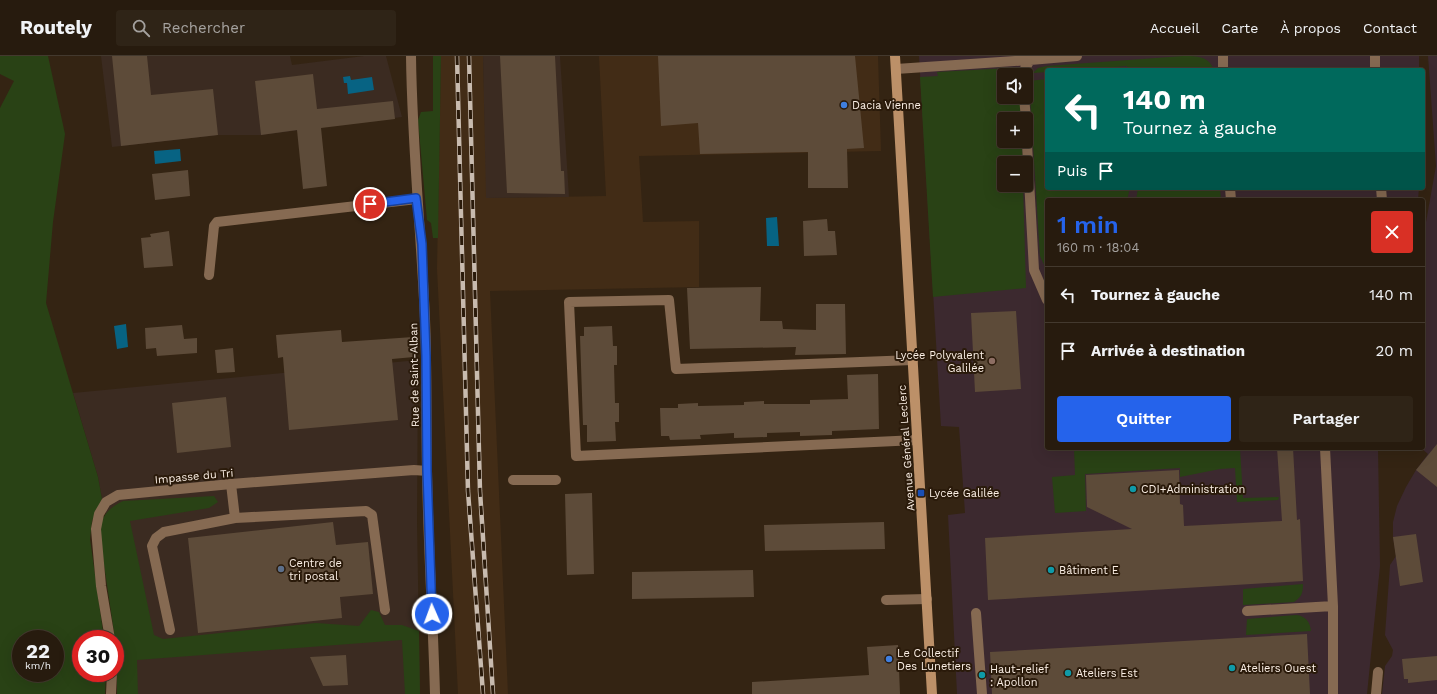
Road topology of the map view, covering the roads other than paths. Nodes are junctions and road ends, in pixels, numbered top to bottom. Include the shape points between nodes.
1 (411, 56) edge
2 (895, 56) edge
3 (1077, 56) edge
4 (1223, 56) edge
5 (1374, 56) edge
6 (1030, 58) edge
7 (1025, 68) edge
8 (1223, 68) edge
9 (1375, 68) edge
10 (896, 69) junction
11 (1027, 148) edge
12 (416, 198) junction
13 (209, 275) dead end
14 (1045, 295) edge
15 (913, 360) junction
16 (917, 440) junction
17 (1325, 450) edge
18 (427, 471) junction
19 (513, 480) dead end
20 (556, 480) dead end
21 (231, 484) junction
22 (234, 518) junction
23 (927, 599) junction
24 (886, 600) dead end
25 (1333, 606) junction
26 (385, 610) dead end
27 (1247, 611) dead end
28 (976, 612) dead end
29 (108, 630) edge
30 (170, 630) dead end
31 (1378, 672) dead end
32 (112, 682) edge
33 (111, 694) edge
34 (436, 694) edge
35 (932, 694) edge
36 (982, 694) edge
37 (1333, 694) edge
38 (1376, 694) edge

1 - 12 street, Rue de Saint-Alban
2 - 10 main road, Avenue Général Leclerc
3 - 6 street
4 - 8 street
5 - 9 street
6 - 7 street
6 - 10 street
10 - 15 main road, Avenue Général Leclerc
11 - 14 street via 1034,270
12 - 13 street via 217,222 214,226
12 - 18 street, Rue de Saint-Alban via 422,244
15 - 16 main road, Avenue Général Leclerc
15 - 16 street via 676,369 669,300 569,302 576,456
16 - 23 main road, Avenue Général Leclerc
17 - 25 street
18 - 21 street, Impasse du Tri
18 - 34 street, Rue de Saint-Alban
19 - 20 street
21 - 22 street
21 - 29 street, Impasse du Tri via 118,495 106,502 99,514 96,529 101,586
22 - 26 street via 366,511 372,514
22 - 30 street via 164,532 156,538 152,546
23 - 24 street
23 - 35 main road, Avenue Général Leclerc
25 - 27 street
25 - 37 street
28 - 36 street
31 - 38 street
32 - 33 street

